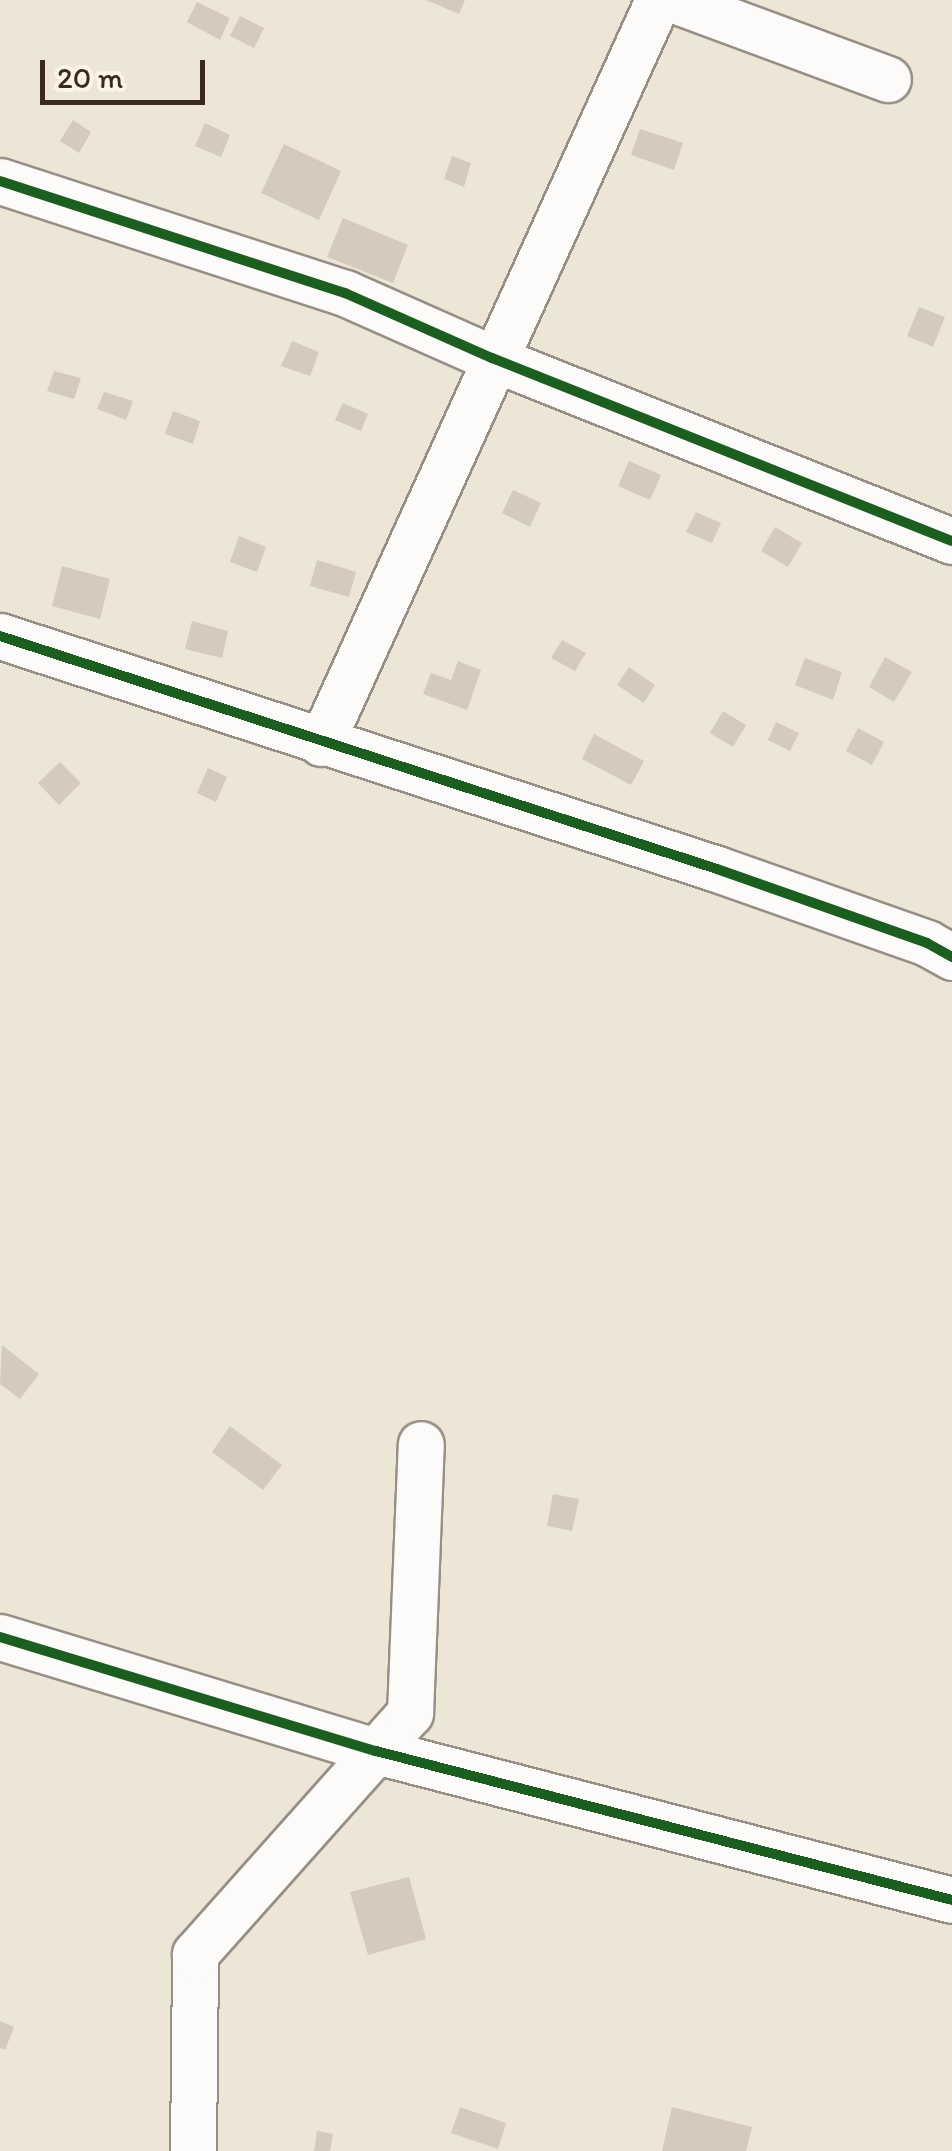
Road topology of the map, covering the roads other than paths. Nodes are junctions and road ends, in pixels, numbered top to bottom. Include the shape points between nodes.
1 (658, 0) edge
2 (674, 0) edge
3 (888, 78) dead end
4 (0, 181) edge
5 (492, 358) junction
6 (952, 541) edge
7 (0, 636) edge
8 (321, 743) junction
9 (952, 958) edge
10 (421, 1444) dead end
11 (0, 1636) edge
12 (376, 1751) junction
13 (952, 1900) edge
14 (192, 2151) edge

1 - 5 street
2 - 3 street
4 - 5 street via 345,294
5 - 6 street
5 - 8 street
7 - 8 street
8 - 9 street via 717,869 927,943
10 - 12 street via 410,1714
11 - 12 street
12 - 13 street
12 - 14 street via 195,1954

